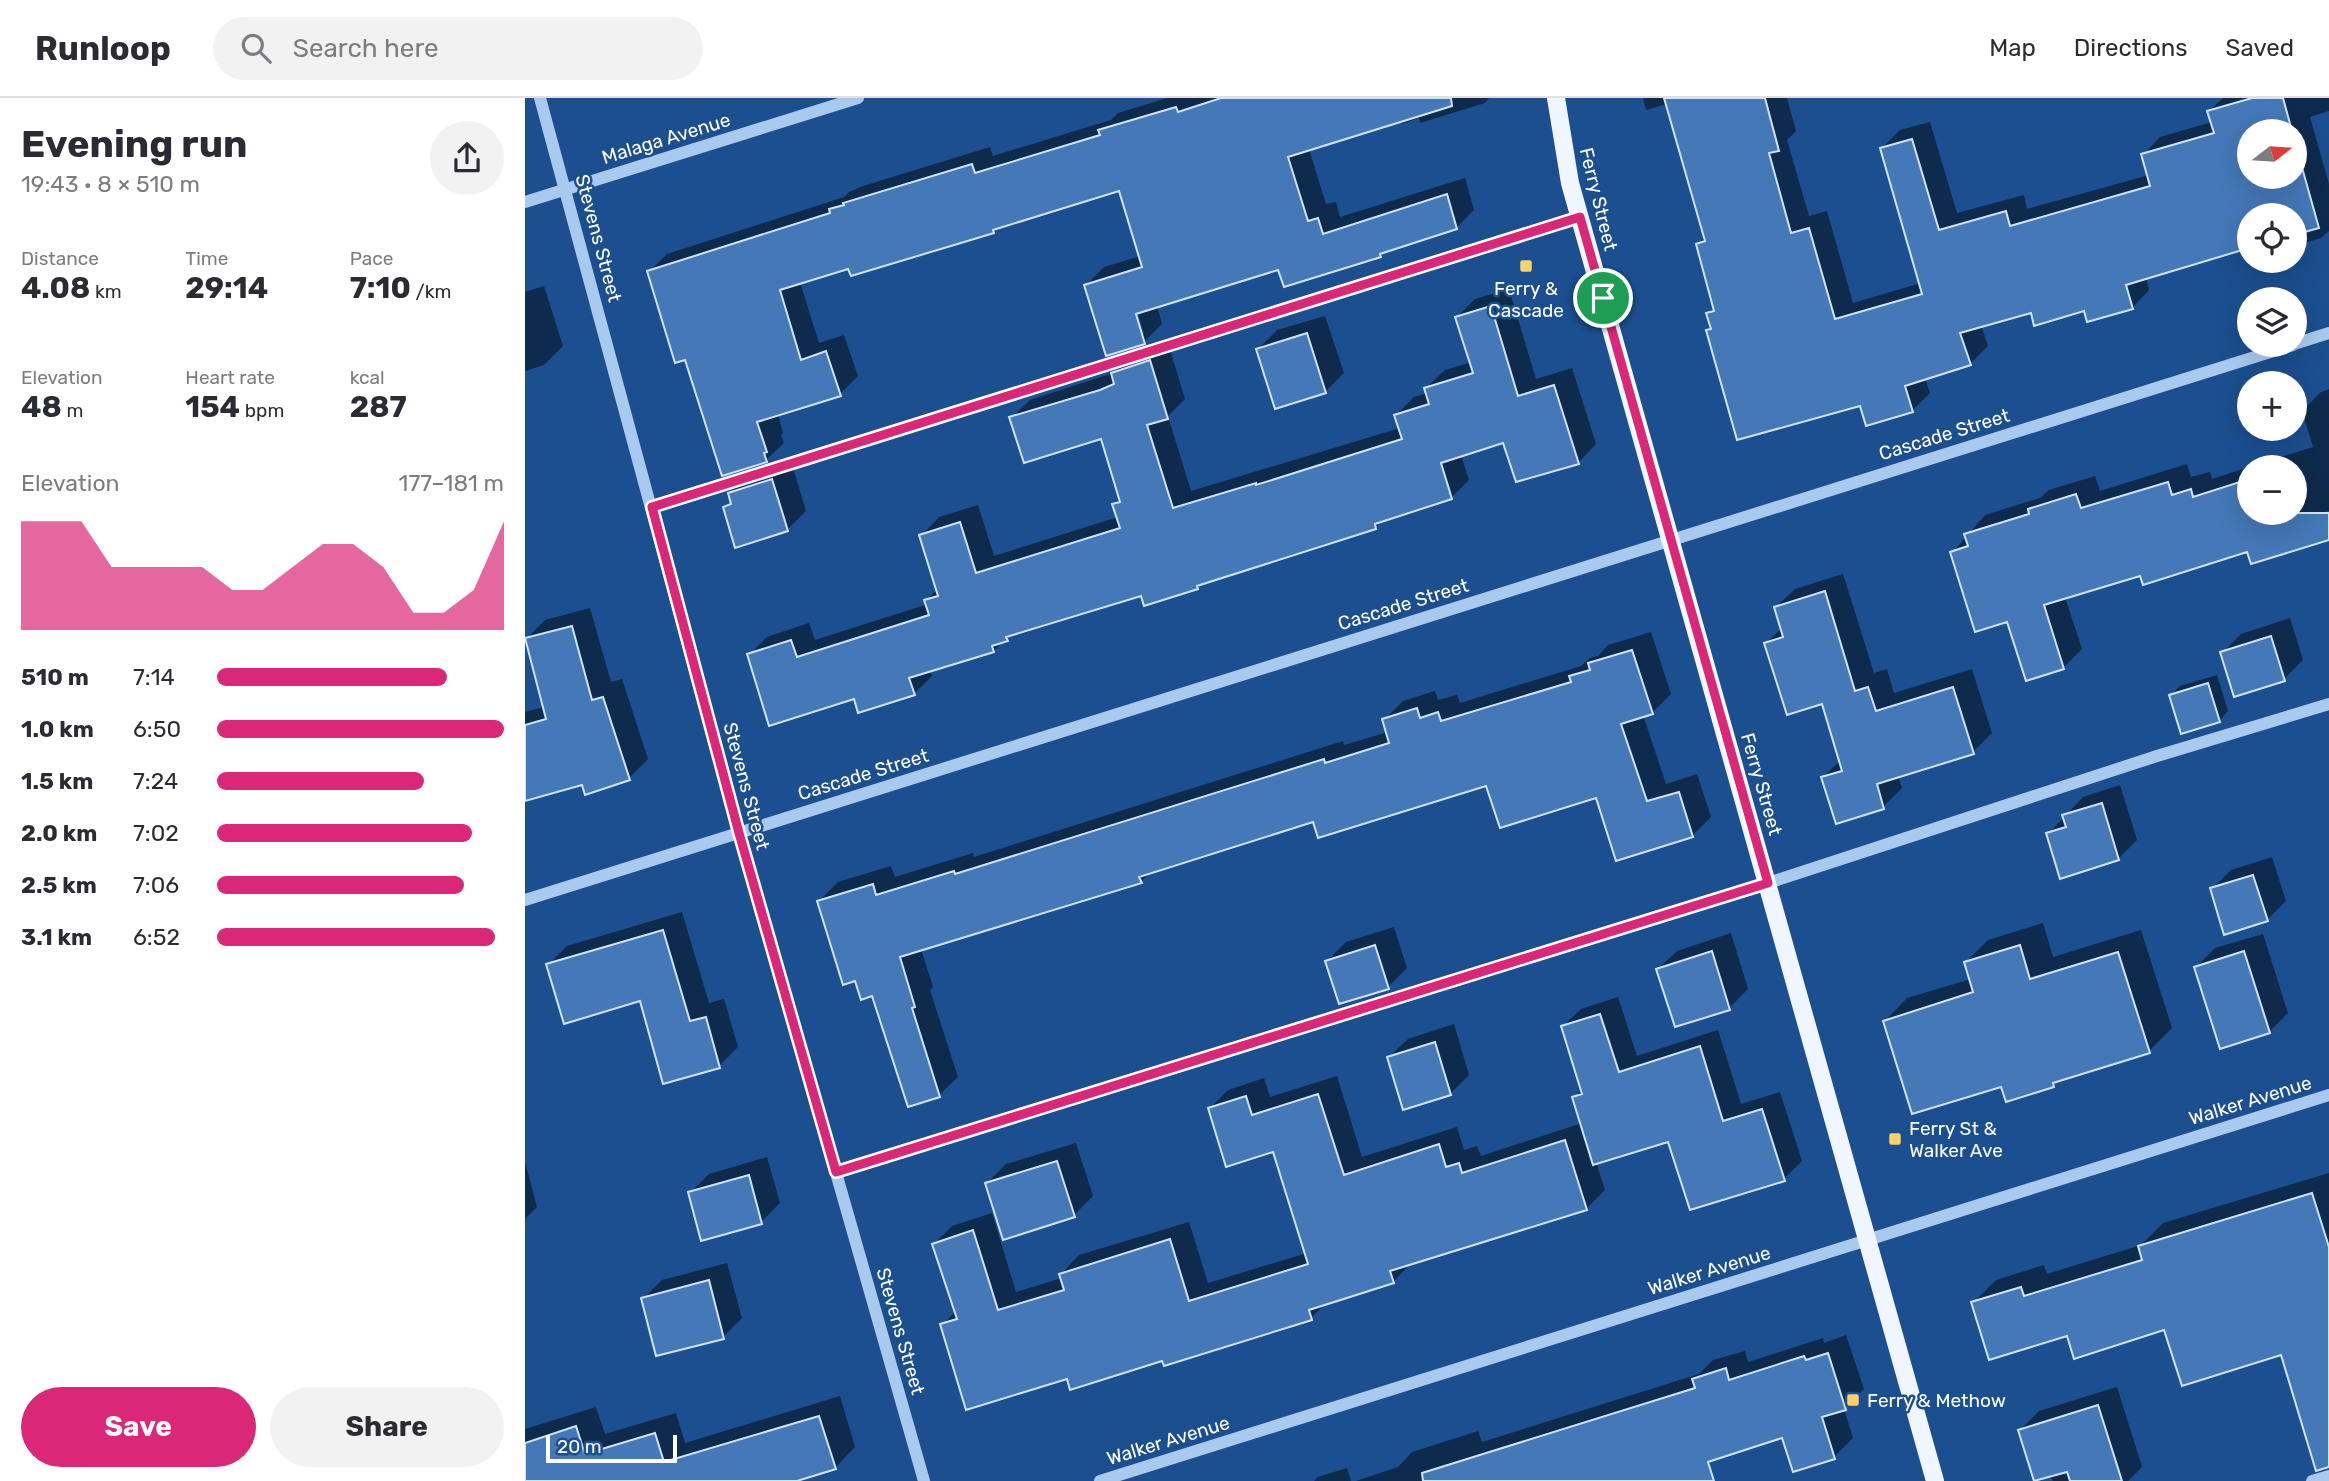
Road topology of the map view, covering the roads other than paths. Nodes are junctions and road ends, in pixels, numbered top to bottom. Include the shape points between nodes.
1 (540, 98) edge
2 (858, 98) edge
3 (1556, 98) edge
4 (566, 189) junction
5 (525, 202) edge
6 (1580, 217) junction
7 (2329, 333) edge
8 (2307, 341) edge
9 (2256, 357) edge
10 (652, 507) junction
11 (1672, 540) junction
12 (2329, 704) edge
13 (739, 833) junction
14 (1768, 883) junction
15 (525, 900) edge
16 (2329, 1095) edge
17 (836, 1172) junction
18 (1868, 1240) junction
19 (2329, 1476) edge
20 (924, 1481) edge
21 (1100, 1481) edge
22 (1935, 1481) edge
23 (2312, 1481) edge

1 - 4 street, Stevens Street
2 - 4 street, Malaga Avenue
3 - 6 main road, Ferry Street
4 - 5 street, Malaga Avenue
4 - 10 street, Stevens Street
6 - 10 street
6 - 11 main road, Ferry Street
7 - 8 street, Cascade Street
9 - 11 street, Cascade Street
10 - 13 street, Stevens Street
11 - 13 street, Cascade Street
11 - 14 main road, Ferry Street
12 - 14 street
13 - 15 street, Cascade Street
13 - 17 street, Stevens Street
14 - 17 street
14 - 18 main road, Ferry Street
16 - 18 street, Walker Avenue
17 - 20 street, Stevens Street
18 - 21 street, Walker Avenue
18 - 22 main road, Ferry Street
19 - 23 street

